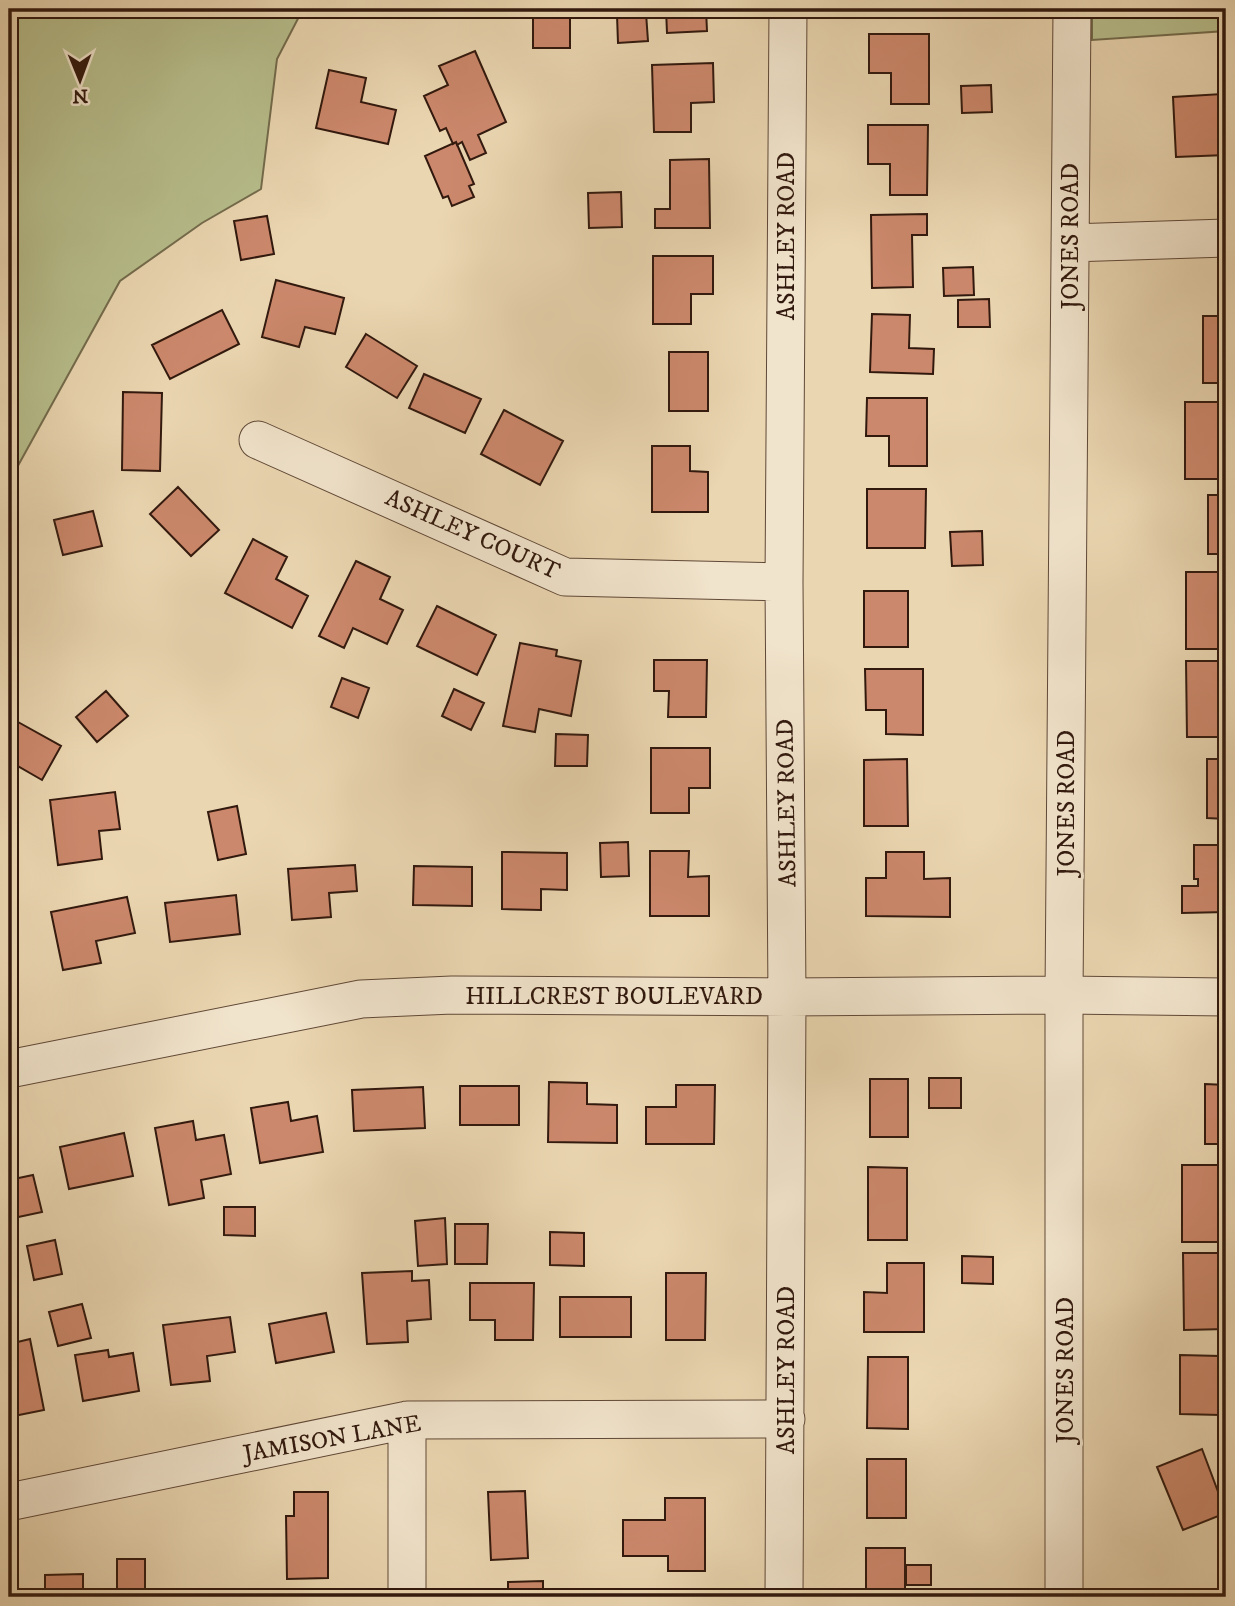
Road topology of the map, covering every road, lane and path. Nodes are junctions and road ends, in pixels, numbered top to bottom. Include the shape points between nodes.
1 (788, 9) edge
2 (1072, 9) edge
3 (1226, 238) edge
4 (1070, 243) junction
5 (258, 440) dead end
6 (783, 582) junction
7 (1064, 995) junction
8 (787, 997) junction
9 (1226, 997) edge
10 (9, 1069) edge
11 (786, 1419) junction
12 (407, 1420) junction
13 (9, 1502) edge
14 (407, 1597) edge
15 (784, 1597) edge
16 (1064, 1597) edge

1 - 6 street, ASHLEY ROAD
2 - 4 street, JONES ROAD
3 - 4 street
4 - 7 street, JONES ROAD
5 - 6 street, ASHLEY COURT via 565,577
6 - 8 street, ASHLEY ROAD
7 - 8 street, HILLCREST BOULEVARD
7 - 9 street, HILLCREST BOULEVARD
7 - 16 street, JONES ROAD
8 - 10 street, HILLCREST BOULEVARD via 452,995 361,999
8 - 11 street, ASHLEY ROAD
11 - 12 street, JAMISON LANE
11 - 15 street, ASHLEY ROAD
12 - 13 street, JAMISON LANE
12 - 14 street

